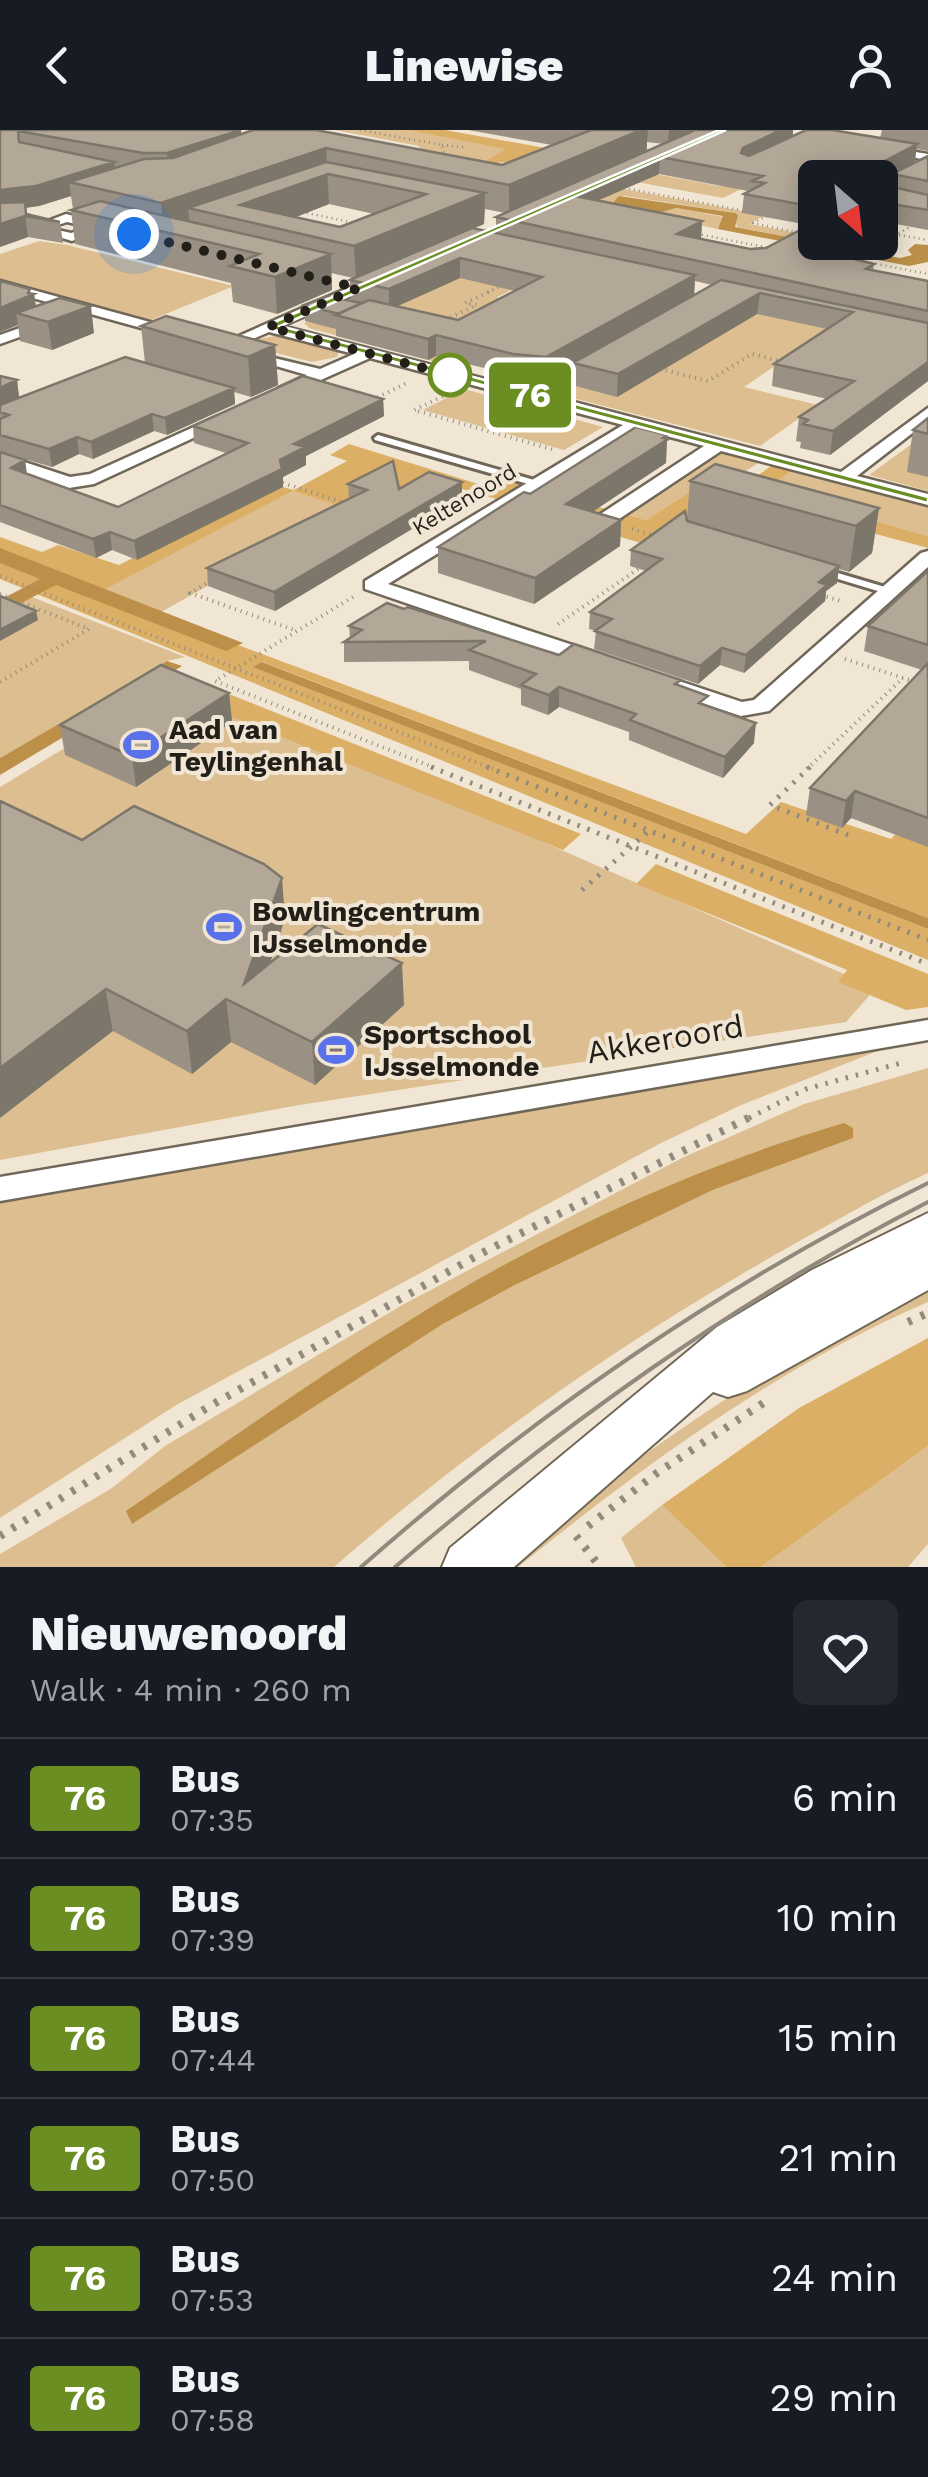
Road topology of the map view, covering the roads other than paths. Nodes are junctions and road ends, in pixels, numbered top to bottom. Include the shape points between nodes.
1 (876, 148) edge
2 (928, 160) edge
3 (913, 171) edge
4 (71, 204) dead end
5 (31, 216) edge
6 (103, 227) edge
7 (119, 230) edge
8 (402, 269) edge
9 (339, 283) dead end
10 (0, 285) edge
11 (358, 288) junction
12 (325, 302) junction
13 (83, 308) junction
14 (360, 311) edge
15 (269, 327) junction
16 (0, 340) edge
17 (200, 340) junction
18 (613, 351) edge
19 (367, 354) junction
20 (322, 374) junction
21 (534, 396) junction
22 (273, 397) edge
23 (240, 412) edge
24 (928, 413) edge
25 (637, 424) junction
26 (378, 438) dead end
27 (718, 444) junction
28 (0, 459) edge
29 (844, 478) junction
30 (538, 484) junction
31 (928, 500) edge
32 (604, 521) edge
33 (928, 557) edge
34 (816, 569) edge
35 (891, 592) junction
36 (610, 664) edge
37 (666, 684) edge
38 (928, 1030) edge
39 (0, 1189) edge
40 (928, 1232) edge
41 (928, 1266) edge
42 (610, 1447) junction
43 (470, 1567) edge

1 - 2 street
2 - 3 street
4 - 5 street
6 - 7 street
8 - 11 street
9 - 11 street
10 - 13 street
11 - 12 street
12 - 14 street
12 - 15 street
13 - 16 street
13 - 17 street
15 - 17 street
15 - 19 street
17 - 20 street
18 - 21 street
19 - 20 street
19 - 21 street
20 - 22 street
21 - 25 street
23 - 28 street via 94,480 70,482
24 - 29 street
25 - 27 street
25 - 30 street, Keltenoord
26 - 30 lane
27 - 29 street
27 - 32 street
29 - 31 street
30 - 36 street, Keltenoord via 372,585
33 - 35 street
34 - 35 lane
35 - 37 street via 761,706 741,709
38 - 39 street, Akkeroord
40 - 42 main road via 735,1342
41 - 42 main road
42 - 43 main road

